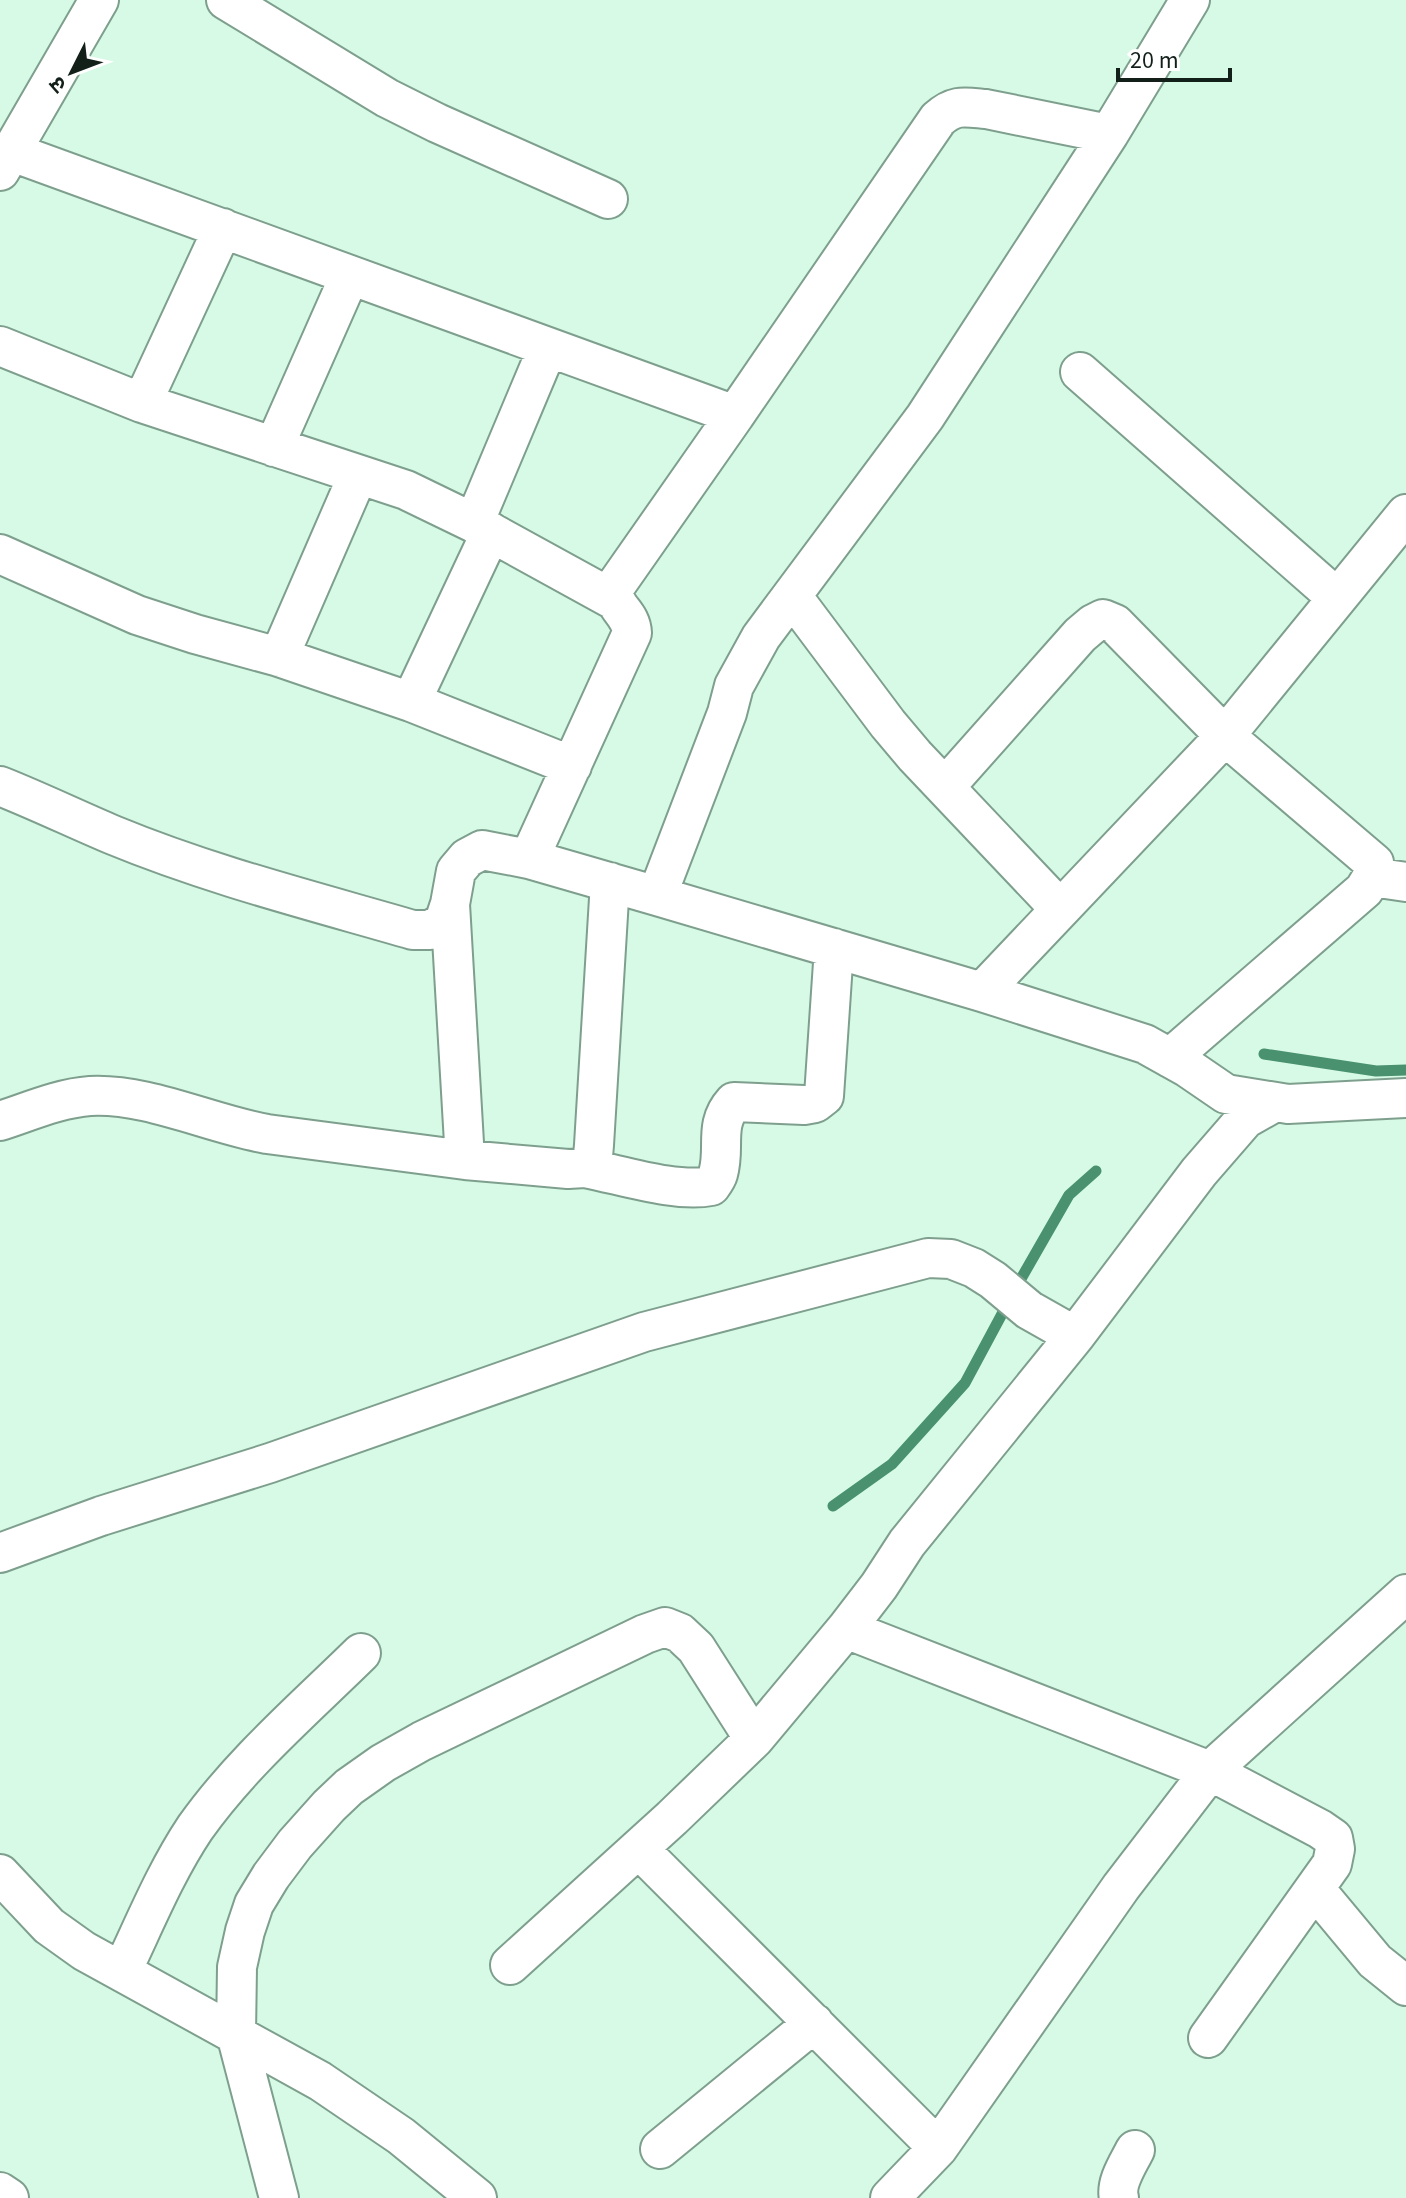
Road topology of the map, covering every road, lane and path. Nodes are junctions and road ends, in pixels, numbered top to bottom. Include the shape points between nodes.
1 (99, 0) edge
2 (226, 0) edge
3 (1190, 0) edge
4 (1109, 134) junction
5 (6, 161) edge
6 (608, 199) dead end
7 (223, 228) junction
8 (350, 275) junction
9 (0, 346) edge
10 (548, 347) junction
11 (1080, 372) dead end
12 (142, 403) junction
13 (735, 415) junction
14 (274, 447) junction
15 (358, 475) junction
16 (1406, 514) edge
17 (483, 527) junction
18 (0, 554) edge
19 (792, 596) junction
20 (1337, 598) junction
21 (614, 600) junction
22 (279, 657) junction
23 (411, 702) junction
24 (1225, 736) junction
25 (572, 766) junction
26 (0, 786) edge
27 (945, 787) junction
28 (529, 859) junction
29 (1389, 880) edge
30 (610, 882) junction
31 (657, 896) junction
32 (450, 904) junction
33 (1060, 909) junction
34 (834, 948) junction
35 (982, 992) junction
36 (1179, 1063) junction
37 (1406, 1098) edge
38 (1275, 1102) junction
39 (0, 1121) edge
40 (465, 1160) junction
41 (585, 1168) junction
42 (1075, 1336) junction
43 (0, 1553) edge
44 (1406, 1594) edge
45 (846, 1629) junction
46 (361, 1653) dead end
47 (754, 1739) junction
48 (1210, 1771) junction
49 (639, 1849) junction
50 (0, 1874) edge
51 (1315, 1889) junction
52 (510, 1965) dead end
53 (122, 1971) junction
54 (1406, 1986) edge
55 (814, 2023) junction
56 (236, 2034) junction
57 (1208, 2038) dead end
58 (938, 2148) junction
59 (660, 2149) dead end
60 (1135, 2150) dead end
61 (0, 2192) edge
62 (9, 2198) edge
63 (279, 2198) edge
64 (477, 2198) edge
65 (890, 2198) edge
66 (1119, 2198) edge

1 - 5 street
2 - 6 street via 387,98
3 - 4 street
4 - 13 street via 986,109 949,110
4 - 19 street via 925,417
5 - 7 street
7 - 8 street
7 - 12 street
8 - 10 street
8 - 14 street
9 - 12 street
10 - 13 street
10 - 17 street
11 - 20 street
12 - 14 street
13 - 21 street via 620,578
14 - 15 street
15 - 17 street via 406,490
15 - 22 street
16 - 20 street
17 - 21 street
17 - 23 street
18 - 22 street via 137,615
19 - 27 street via 888,724
19 - 31 street via 734,686
20 - 24 street
21 - 25 street via 632,633
22 - 23 street
23 - 25 street
24 - 27 street via 1115,624 1103,619 1080,635
24 - 29 street
24 - 33 street
25 - 28 street
26 - 32 street via 178,859 413,930 430,930 444,922
27 - 33 street
28 - 30 street
28 - 32 street via 482,850 467,858 456,871
29 - 36 street via 1364,890
30 - 31 street
30 - 41 street via 594,1145
31 - 34 street
32 - 40 street
33 - 35 street
34 - 35 street
34 - 41 street via 824,1096 804,1105 734,1102 722,1122 718,1174 711,1186 676,1187
35 - 36 street via 1145,1044
36 - 38 street via 1226,1094
37 - 38 street
38 - 42 street via 1245,1119 1199,1172
39 - 40 street via 63,1101 112,1097 267,1134
40 - 41 street
42 - 43 street via 1029,1310 974,1268 928,1258 644,1332
42 - 45 street via 907,1543
44 - 48 street
45 - 47 street
45 - 48 street
46 - 53 street via 249,1764 197,1826 162,1884
47 - 49 street
47 - 56 street via 696,1648 665,1627 422,1741 349,1787 271,1876 254,1904 237,1967
48 - 51 street via 1333,1838 1332,1864
48 - 58 street via 1121,1887
49 - 52 street
49 - 55 street
50 - 53 street via 49,1926
51 - 54 street via 1375,1961
51 - 57 street
53 - 56 street
55 - 58 street
55 - 59 street
56 - 63 street
56 - 64 street via 364,2110
58 - 65 street
60 - 66 street via 1118,2184
61 - 62 street

